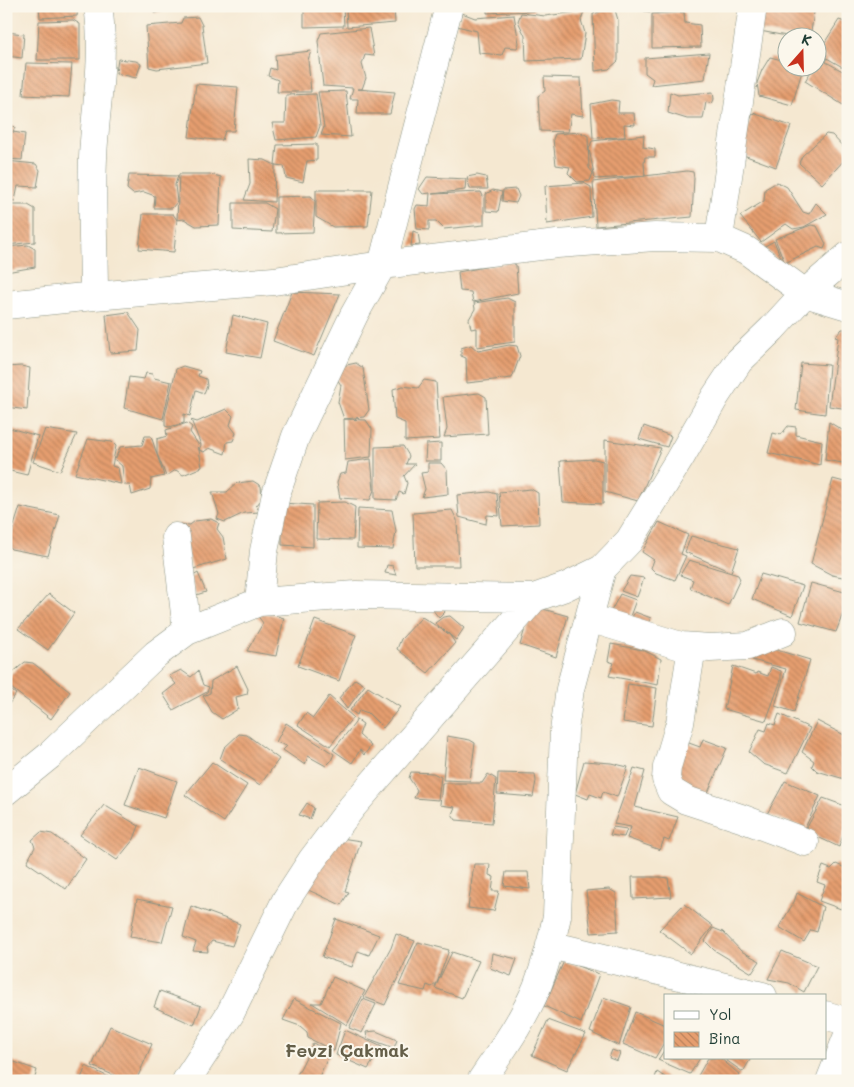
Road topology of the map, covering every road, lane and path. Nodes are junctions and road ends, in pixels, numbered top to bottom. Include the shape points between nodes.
1 (98, 6) edge
2 (449, 6) edge
3 (753, 6) edge
4 (719, 238) junction
5 (848, 256) edge
6 (382, 265) junction
7 (804, 293) junction
8 (94, 296) junction
9 (6, 305) edge
10 (848, 306) edge
11 (176, 537) dead end
12 (602, 569) junction
13 (534, 598) junction
14 (259, 602) junction
15 (589, 618) junction
16 (187, 632) junction
17 (783, 632) dead end
18 (692, 646) junction
19 (6, 791) edge
20 (805, 842) dead end
21 (550, 945) junction
22 (755, 994) edge
23 (826, 1015) edge
24 (848, 1022) edge
25 (848, 1035) edge
26 (186, 1081) edge
27 (481, 1081) edge
28 (830, 1081) edge

1 - 8 street via 101,27 93,159
2 - 6 street
3 - 4 street
4 - 6 street via 655,237 557,244
4 - 7 street via 746,250
5 - 7 street
6 - 8 street via 274,281
6 - 14 street via 354,315 296,436 276,494 264,552
7 - 10 street
7 - 12 street via 739,361 629,541
8 - 9 street
11 - 16 street
12 - 13 street
12 - 15 street
13 - 14 street via 356,595
13 - 26 street via 352,807 312,860 286,900 230,1014
14 - 16 street
15 - 18 street via 681,646
15 - 21 street via 570,689 564,730 557,916
16 - 19 street via 156,654 49,756
17 - 18 street via 748,646
18 - 20 street via 680,723 667,767 670,791 686,800
21 - 22 street
21 - 27 street via 537,987 516,1028
23 - 24 street
25 - 28 street

